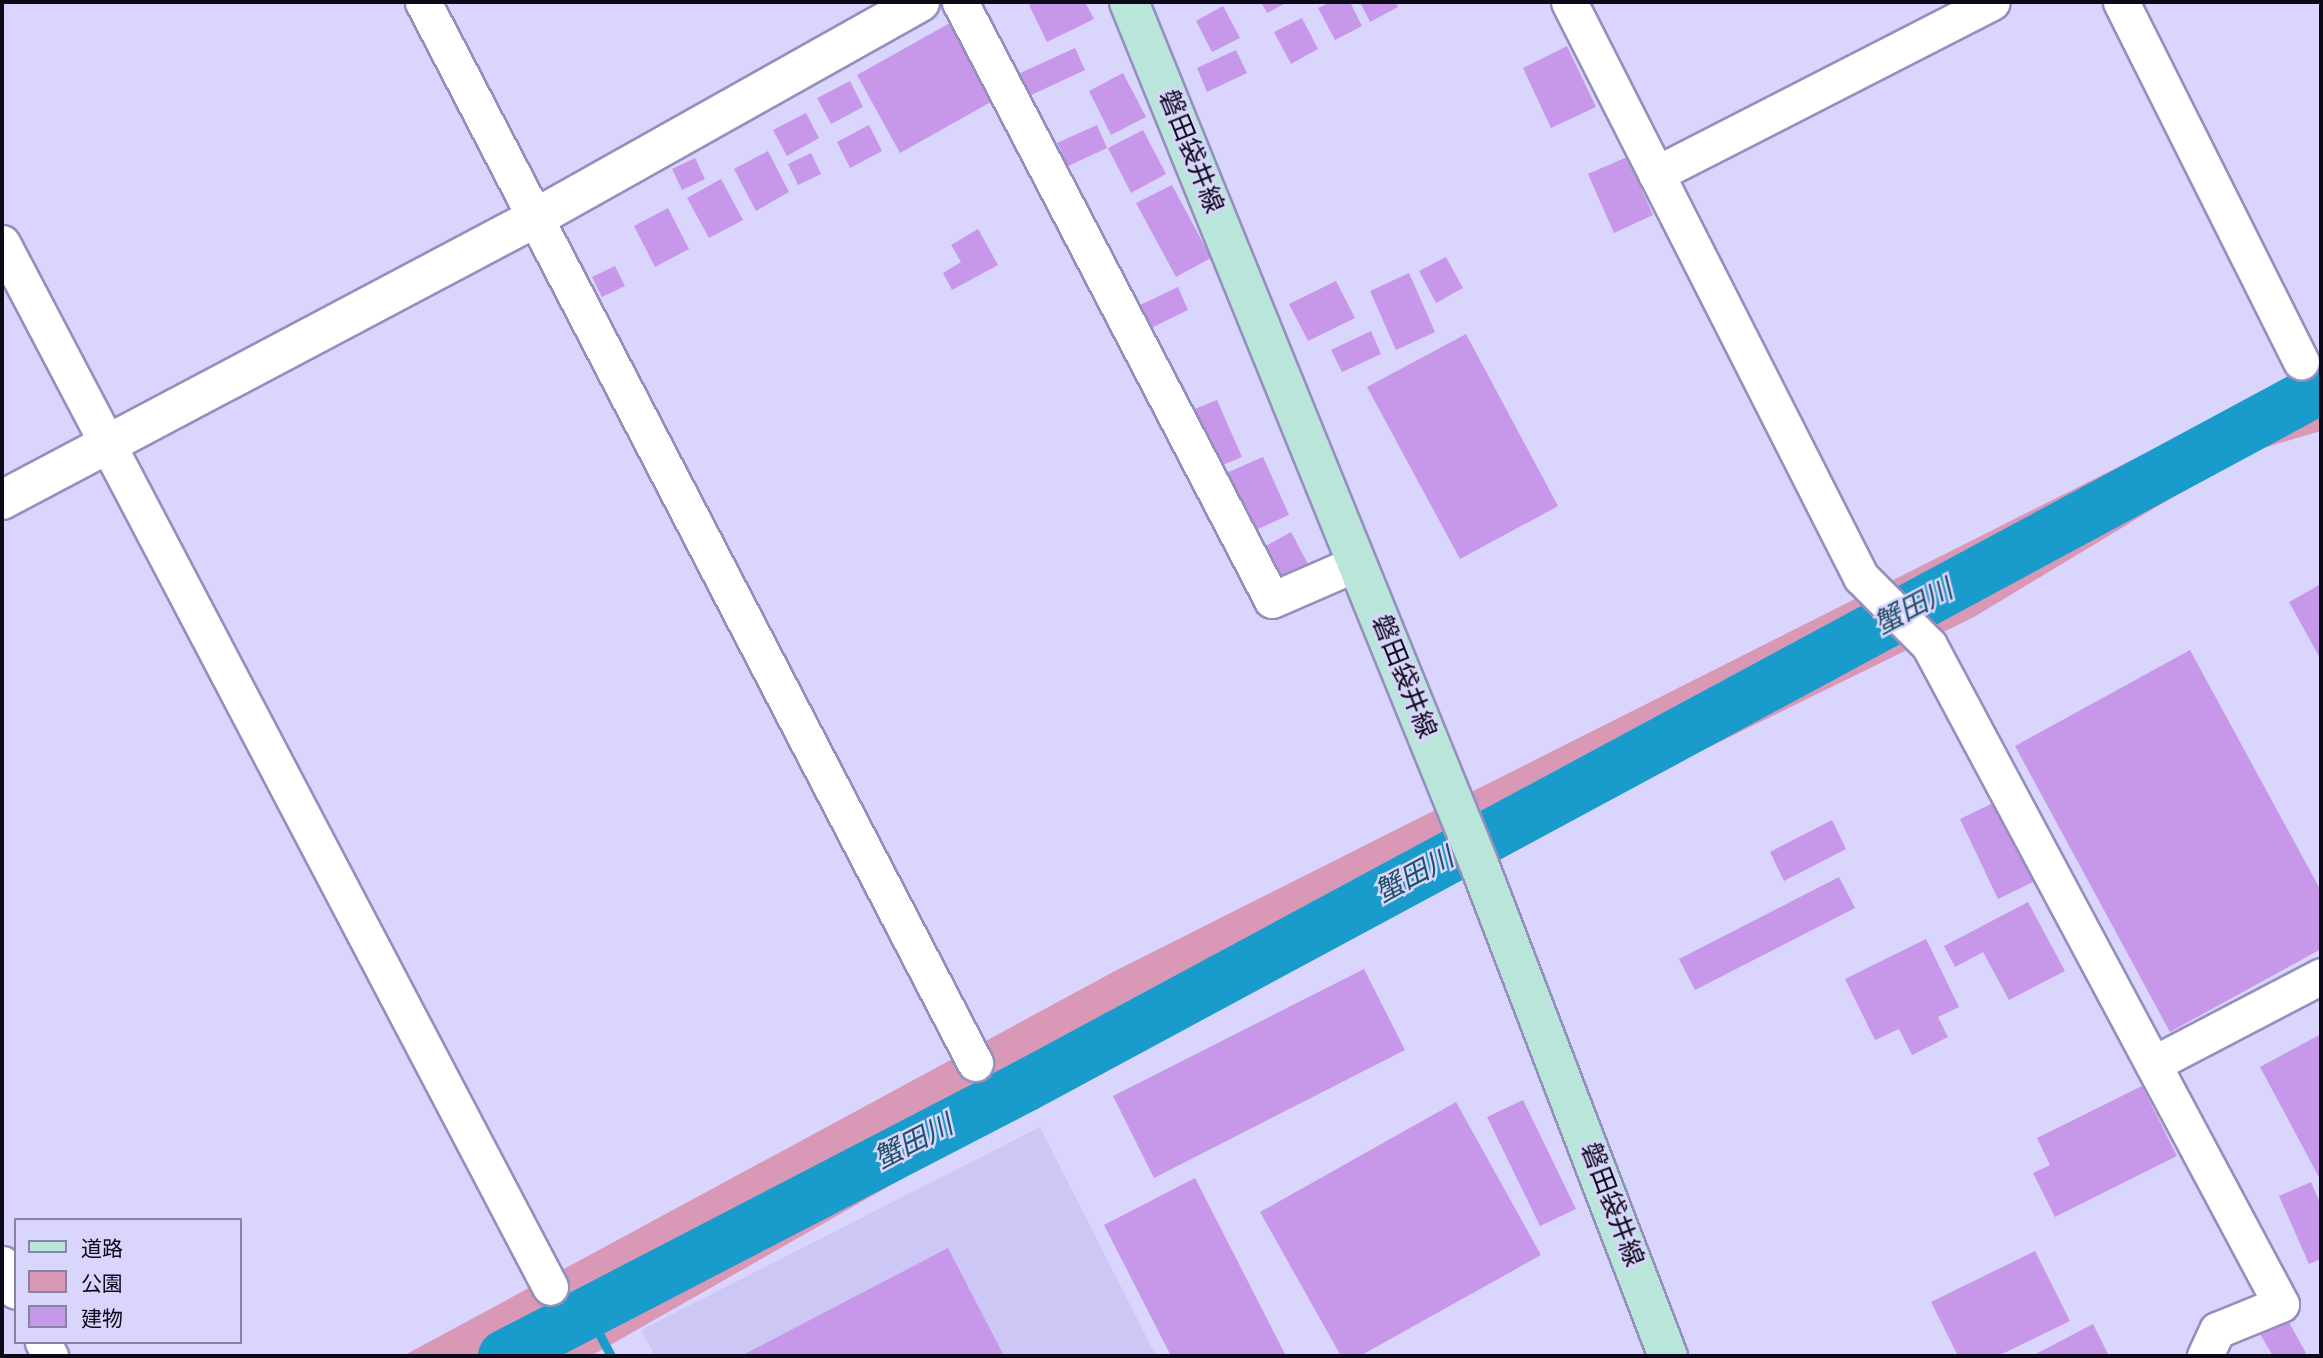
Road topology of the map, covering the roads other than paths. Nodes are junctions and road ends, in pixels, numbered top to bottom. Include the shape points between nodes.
1 (423, 2) edge
2 (960, 2) edge
3 (1129, 2) edge
4 (1569, 2) edge
5 (1992, 2) edge
6 (2121, 2) edge
7 (911, 4) edge
8 (1657, 174) junction
9 (540, 216) junction
10 (2, 243) edge
11 (2301, 361) dead end
12 (107, 443) junction
13 (2, 500) edge
14 (1357, 563) junction
15 (2321, 976) edge
16 (975, 1063) dead end
17 (2153, 1064) junction
18 (2, 1265) edge
19 (14, 1287) edge
20 (550, 1287) dead end
21 (1668, 1356) edge
22 (2205, 1356) edge

1 - 9 street
2 - 14 street via 1272,600
3 - 14 main road, 磐田袋井線
4 - 8 street
5 - 8 street
6 - 11 street
7 - 9 street
8 - 17 street via 1861,577 1929,645
9 - 12 street
9 - 16 street
10 - 12 street
12 - 13 street
12 - 20 street
14 - 21 main road, 磐田袋井線 via 1479,864
15 - 17 street
17 - 22 street via 2281,1304 2217,1330
18 - 19 street

